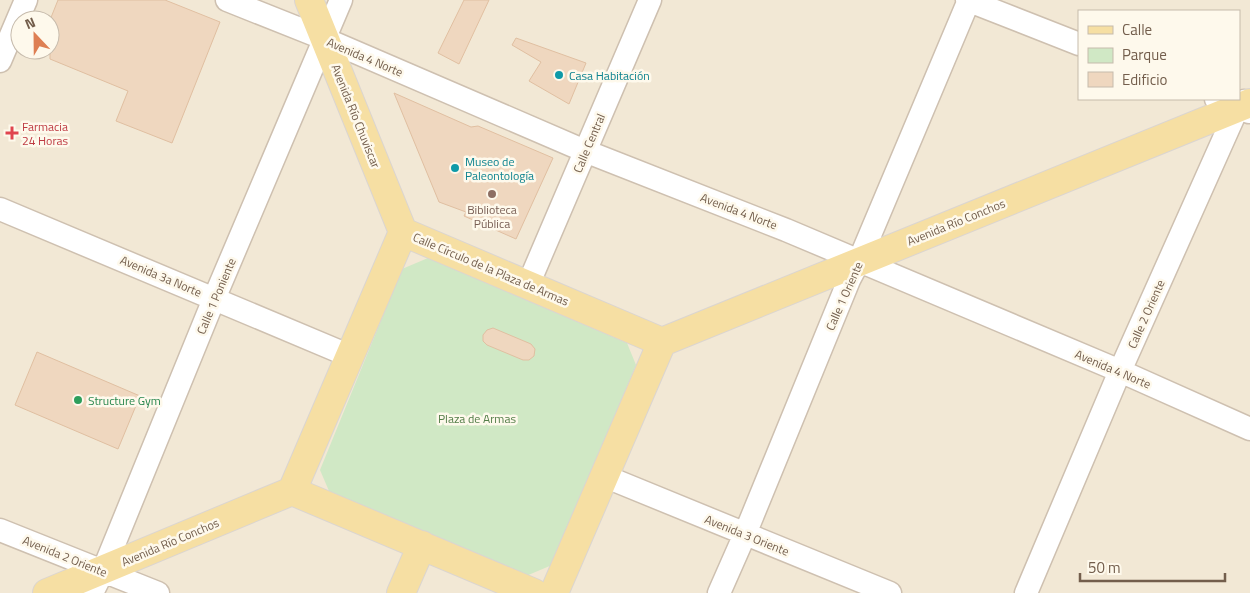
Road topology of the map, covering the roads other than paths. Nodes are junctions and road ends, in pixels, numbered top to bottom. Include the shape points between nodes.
1 (26, 0) edge
2 (227, 0) edge
3 (309, 0) edge
4 (341, 0) edge
5 (650, 0) edge
6 (968, 0) edge
7 (325, 40) junction
8 (1078, 44) edge
9 (0, 61) edge
10 (1241, 103) edge
11 (585, 151) junction
12 (0, 209) edge
13 (403, 232) junction
14 (859, 262) junction
15 (528, 285) junction
16 (214, 299) junction
17 (662, 342) junction
18 (350, 356) junction
19 (1120, 371) junction
20 (1250, 428) edge
21 (604, 476) junction
22 (292, 491) junction
23 (0, 530) edge
24 (745, 534) junction
25 (422, 545) junction
26 (98, 582) edge
27 (47, 593) edge
28 (158, 593) edge
29 (402, 593) edge
30 (534, 593) edge
31 (554, 593) edge
32 (719, 593) edge
33 (890, 593) edge
34 (1026, 593) edge

1 - 9 street
2 - 7 street, Avenida 4 Norte
3 - 7 main road, Avenida Río Chuviscar
4 - 7 street, Calle 1 Poniente
5 - 11 street, Calle Central
6 - 8 street
6 - 14 street, Calle 1 Oriente
7 - 11 street, Avenida 4 Norte
7 - 13 main road, Avenida Río Chuviscar
7 - 16 street, Calle 1 Poniente
10 - 14 main road, Avenida Río Conchos
10 - 19 street, Calle 2 Oriente
11 - 14 street, Avenida 4 Norte
11 - 15 street, Calle Central
12 - 16 street, Avenida 3a Norte
13 - 15 main road, Calle Círculo de la Plaza de Armas
13 - 18 main road, Calle Círculo de la Plaza de Armas
14 - 17 main road, Avenida Río Conchos
14 - 19 street, Avenida 4 Norte
14 - 24 street, Calle 1 Oriente
15 - 17 main road, Calle Círculo de la Plaza de Armas
16 - 18 street, Avenida 3a Norte
16 - 26 street, Calle 1 Poniente
17 - 21 main road
18 - 22 main road, Calle Círculo de la Plaza de Armas
19 - 20 street, Avenida 4 Norte
19 - 34 street, Calle 2 Oriente
21 - 24 street, Avenida 3 Oriente
21 - 31 main road
22 - 25 main road
22 - 26 main road, Avenida Río Conchos
23 - 26 street, Avenida 2 Oriente
24 - 32 street, Calle 1 Oriente
24 - 33 street, Avenida 3 Oriente
25 - 29 main road
25 - 30 main road
26 - 27 main road, Avenida Río Conchos
26 - 28 street, Avenida 2 Oriente

